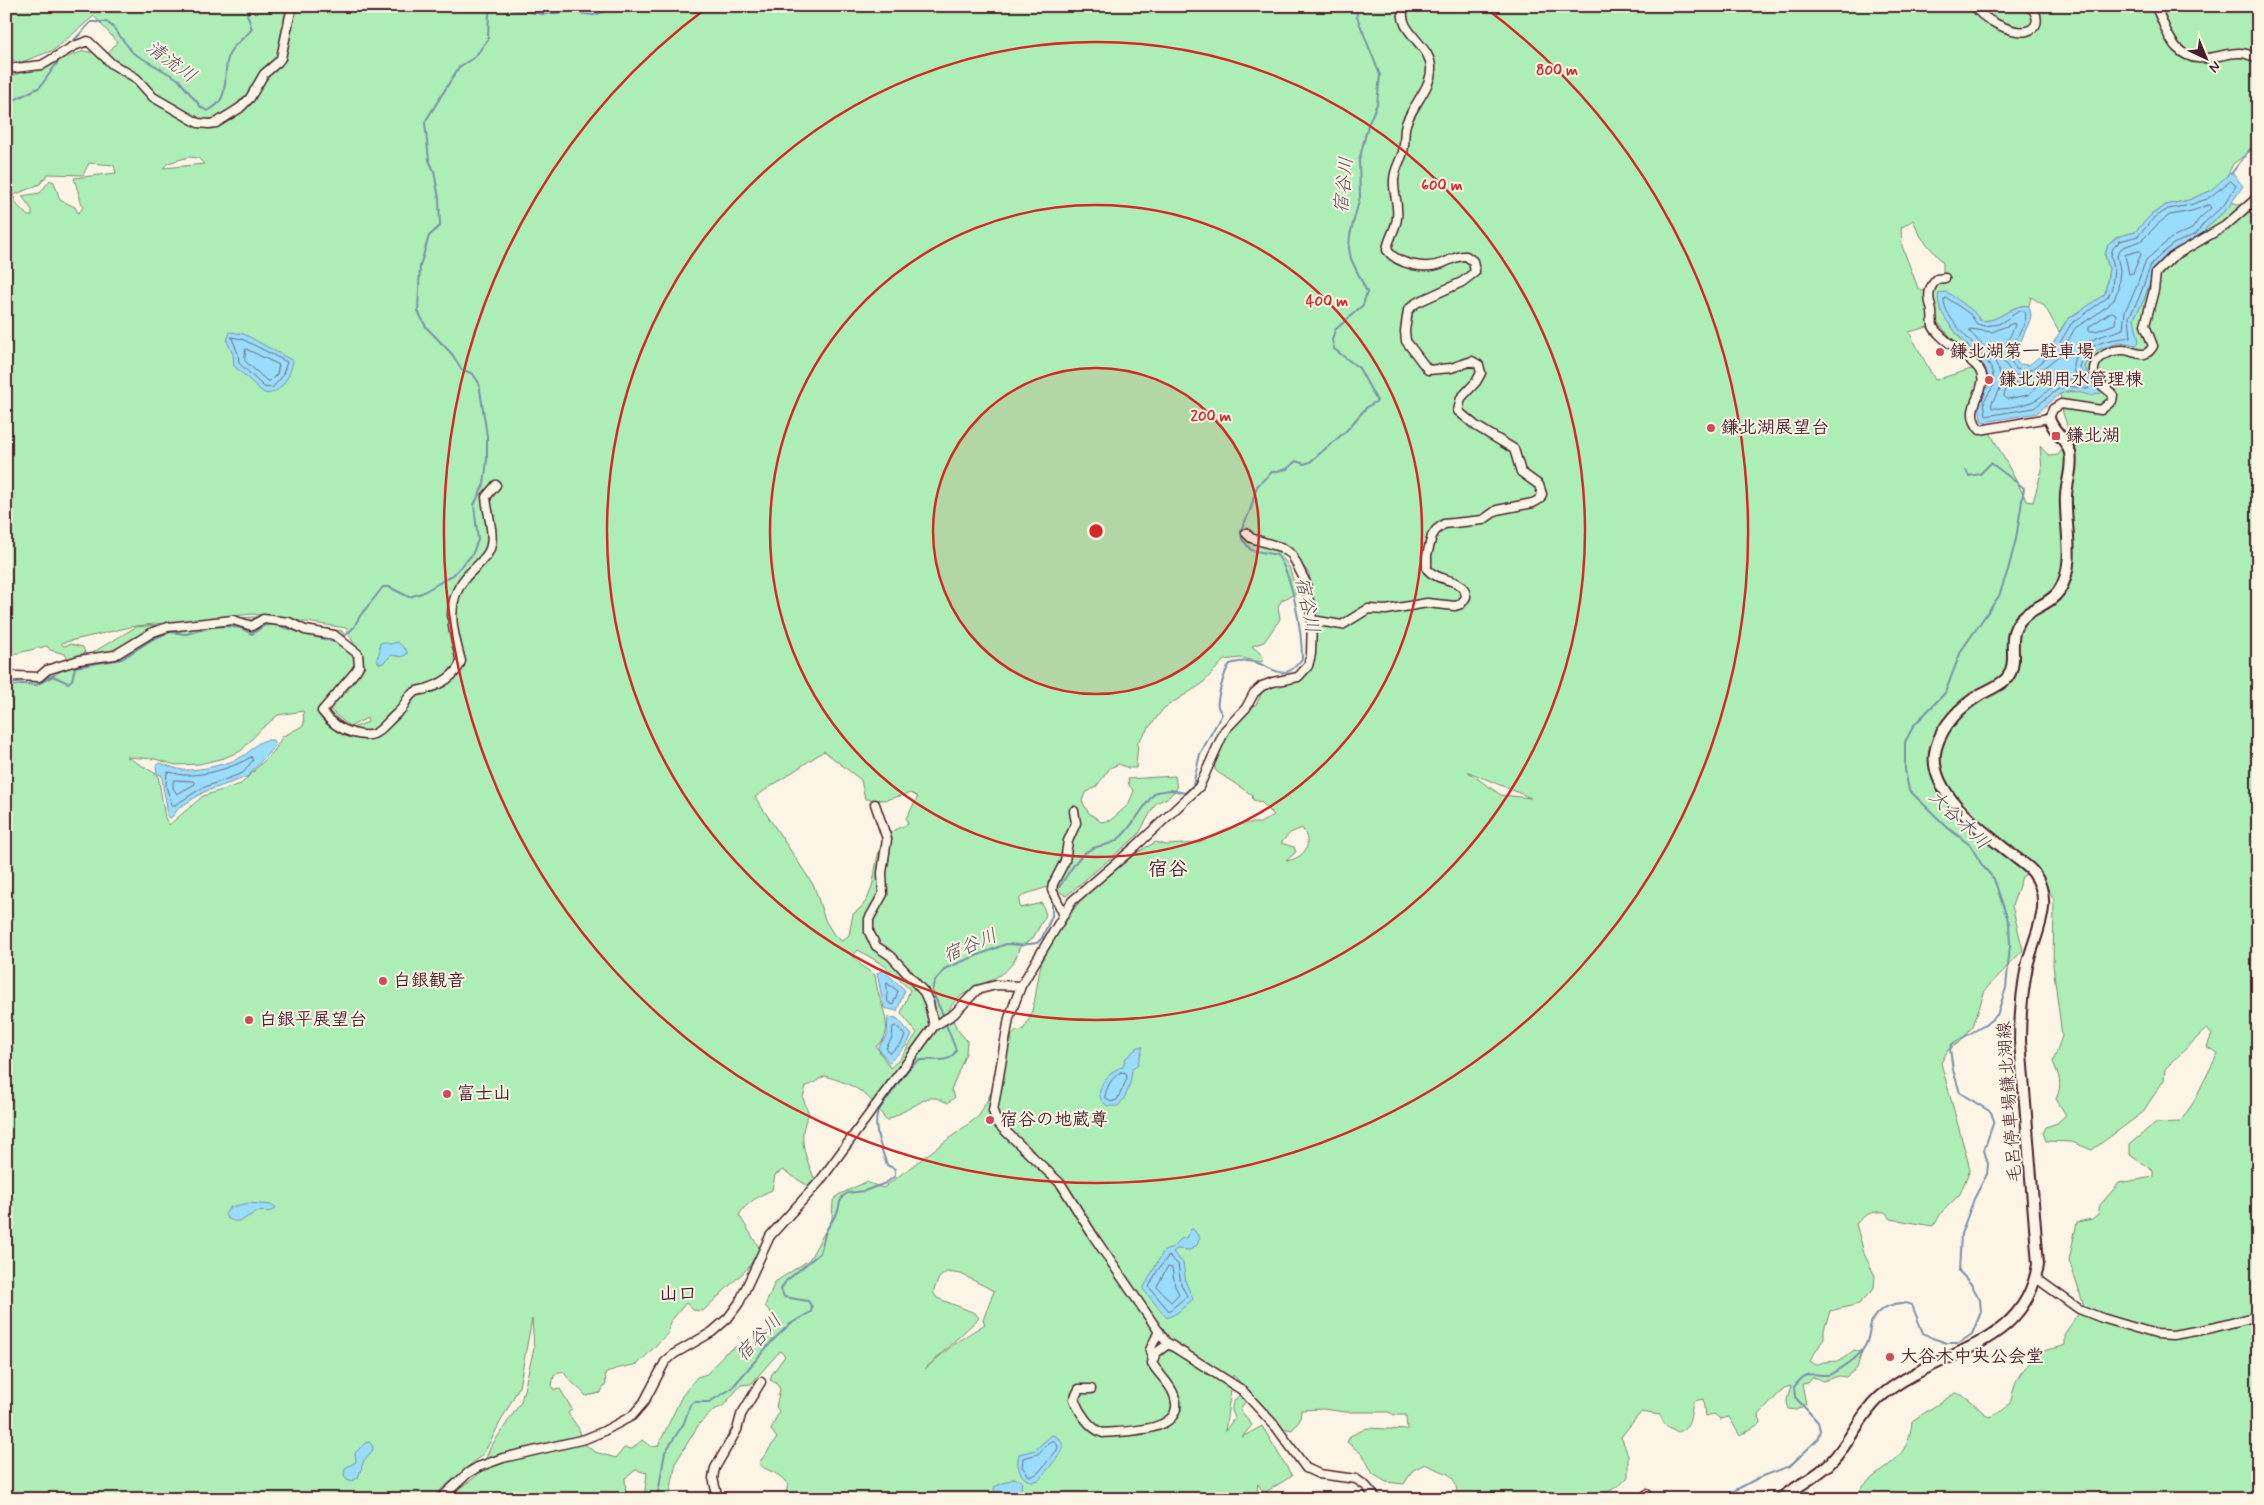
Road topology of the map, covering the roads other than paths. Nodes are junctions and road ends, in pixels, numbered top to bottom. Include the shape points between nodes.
1 (292, 6) edge
2 (1404, 6) edge
3 (1974, 6) edge
4 (2029, 6) edge
5 (2155, 6) edge
6 (2258, 61) edge
7 (6, 68) edge
8 (2258, 197) edge
9 (1944, 278) dead end
10 (2049, 418) junction
11 (496, 485) dead end
12 (1246, 533) dead end
13 (1312, 620) junction
14 (6, 679) edge
15 (876, 804) dead end
16 (1074, 811) dead end
17 (1064, 915) junction
18 (1021, 986) junction
19 (934, 1026) junction
20 (2036, 1278) junction
21 (2258, 1316) edge
22 (1159, 1331) junction
23 (1168, 1344) junction
24 (1152, 1358) junction
25 (761, 1382) dead end
26 (1091, 1389) dead end
27 (440, 1499) edge
28 (718, 1499) edge
29 (1378, 1499) edge
30 (1780, 1499) edge

1 - 7 street via 281,58 264,74 246,102 216,123 198,123 159,101 136,78 112,64 88,41 42,65
2 - 13 street via 1402,17 1405,26 1430,58 1432,70 1406,124 1404,149 1394,180 1397,220 1387,250 1397,260 1427,266 1466,256 1473,261 1475,272 1462,282 1411,306 1406,316 1406,341 1428,370 1451,368 1472,361 1479,365 1481,373 1461,398 1458,411 1514,449 1521,472 1539,485 1542,494 1533,504 1497,510 1483,520 1444,524 1436,530 1427,556 1427,569 1434,577 1463,587 1466,597 1461,604 1427,603 1386,610 1368,609 1342,625
3 - 4 street via 1987,20 2026,31 2035,26 2038,18
5 - 6 street via 2173,43 2182,52 2204,60 2239,53
8 - 10 street via 2225,226 2172,257 2156,273 2145,325 2151,349 2143,354 2124,350 2110,352 2094,366 2096,378 2113,395 2107,406 2092,410 2060,404
9 - 10 street via 1937,279 1928,294 1934,327 1982,375 1983,384 1973,403 1977,427 1983,431
10 - 20 main road, 毛呂停車場鎌北湖線 via 2068,447 2071,462 2066,499 2068,554 2065,578 2058,592 2021,619 2015,629 2012,665 2007,677 1954,715 1936,747 1934,762 1940,784 1950,797 1982,831 2033,872 2043,891 2042,921 2028,964 2020,1013 2038,1264
11 - 14 street via 486,497 491,538 489,552 455,595 451,624 459,666 445,680 410,694 401,709 373,735 343,730 322,711 356,671 358,654 334,635 305,630 284,620 263,619 252,626 233,620 168,627 114,655 79,660 47,670 38,677
12 - 13 street via 1251,538 1284,548 1292,555 1306,583
13 - 17 street via 1308,666 1298,677 1273,682 1254,693 1246,708 1225,730 1199,787 1136,846 1084,888
15 - 19 street via 888,839 882,873 883,894 869,919 869,932 876,946 896,961 924,992 930,1003
16 - 17 street via 1076,823 1068,841 1063,868 1052,890
17 - 18 street
18 - 19 street via 996,985 978,990 954,1014
18 - 22 street via 1006,1034 993,1111 997,1123 1061,1184
19 - 27 street via 820,1182 770,1236 739,1303 728,1318 665,1362 644,1402 632,1416 585,1439 502,1458 478,1467
20 - 21 street via 2079,1309 2156,1334 2193,1332
20 - 30 main road, 毛呂停車場鎌北湖線 via 2029,1298 2002,1329 1881,1396 1861,1418 1831,1463
22 - 23 street
22 - 24 street via 1150,1350
23 - 24 street
23 - 29 street via 1242,1390 1276,1427 1306,1468 1319,1474 1356,1480
24 - 26 street via 1155,1369 1175,1396 1174,1411 1161,1425 1103,1433 1097,1431 1074,1400 1079,1389
25 - 28 street via 715,1468 713,1478

